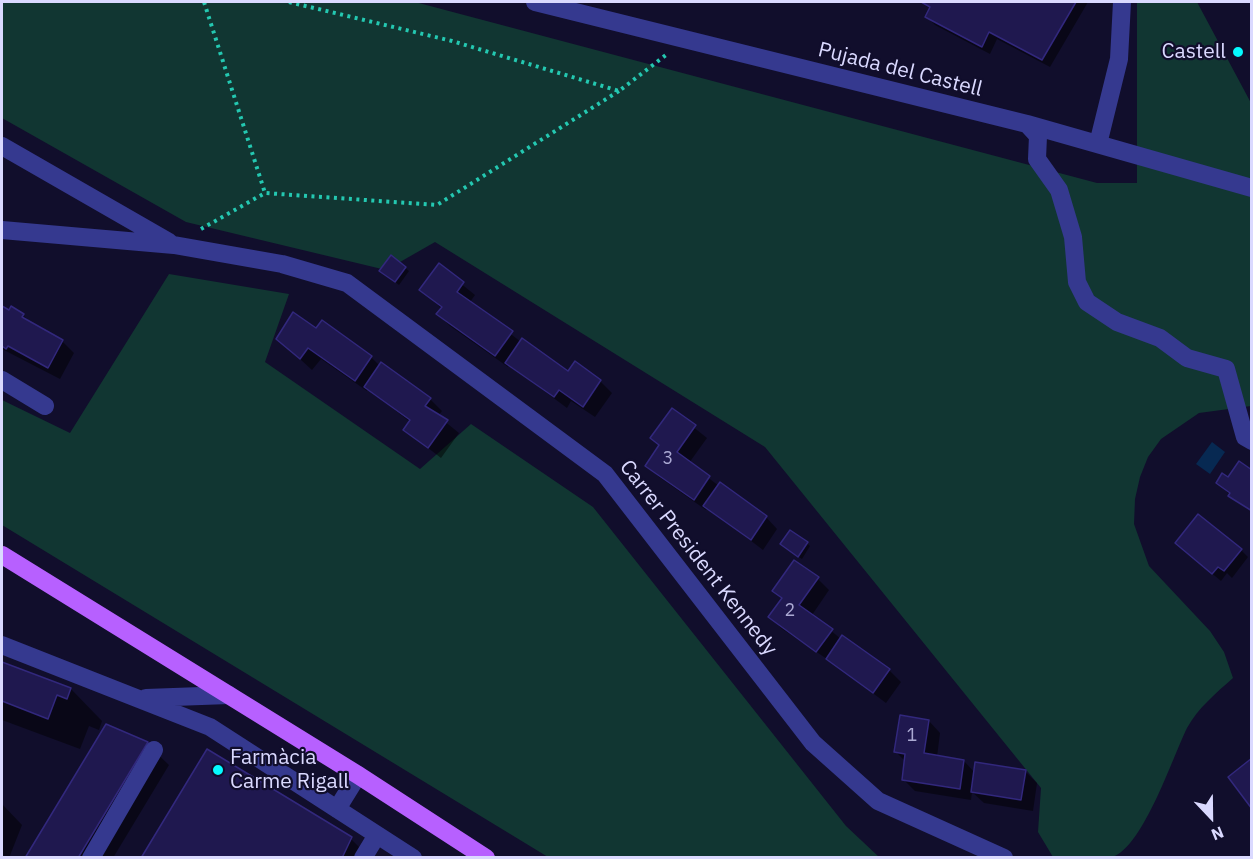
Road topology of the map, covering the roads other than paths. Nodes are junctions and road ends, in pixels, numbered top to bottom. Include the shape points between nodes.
1 (535, 2) edge
2 (1122, 2) edge
3 (1027, 124) junction
4 (1098, 144) junction
5 (2, 146) edge
6 (1251, 188) edge
7 (2, 230) edge
8 (174, 245) junction
9 (2, 380) edge
10 (45, 406) dead end
11 (1251, 441) edge
12 (2, 555) edge
13 (2, 645) edge
14 (229, 695) junction
15 (138, 698) junction
16 (154, 750) dead end
17 (358, 775) junction
18 (337, 809) junction
19 (377, 835) junction
20 (98, 855) edge
21 (363, 858) edge
22 (413, 858) edge
23 (486, 858) edge
24 (1004, 858) edge

1 - 3 street, Pujada del Castell
2 - 4 street via 1119,59
3 - 4 street, Pujada del Castell
3 - 11 street via 1038,136 1037,159 1059,190 1072,237 1077,282 1087,302 1116,322 1160,338 1187,358 1226,369 1245,437
4 - 6 street, Pujada del Castell
5 - 8 street
7 - 8 street
8 - 24 street, Carrer President Kennedy via 282,264 347,283 606,474 813,743 878,801
9 - 10 street
12 - 14 main road
13 - 15 street
14 - 15 street
14 - 17 main road
15 - 18 street via 210,727
16 - 20 street
17 - 18 street
17 - 23 main road
18 - 19 street
19 - 21 street
19 - 22 street

